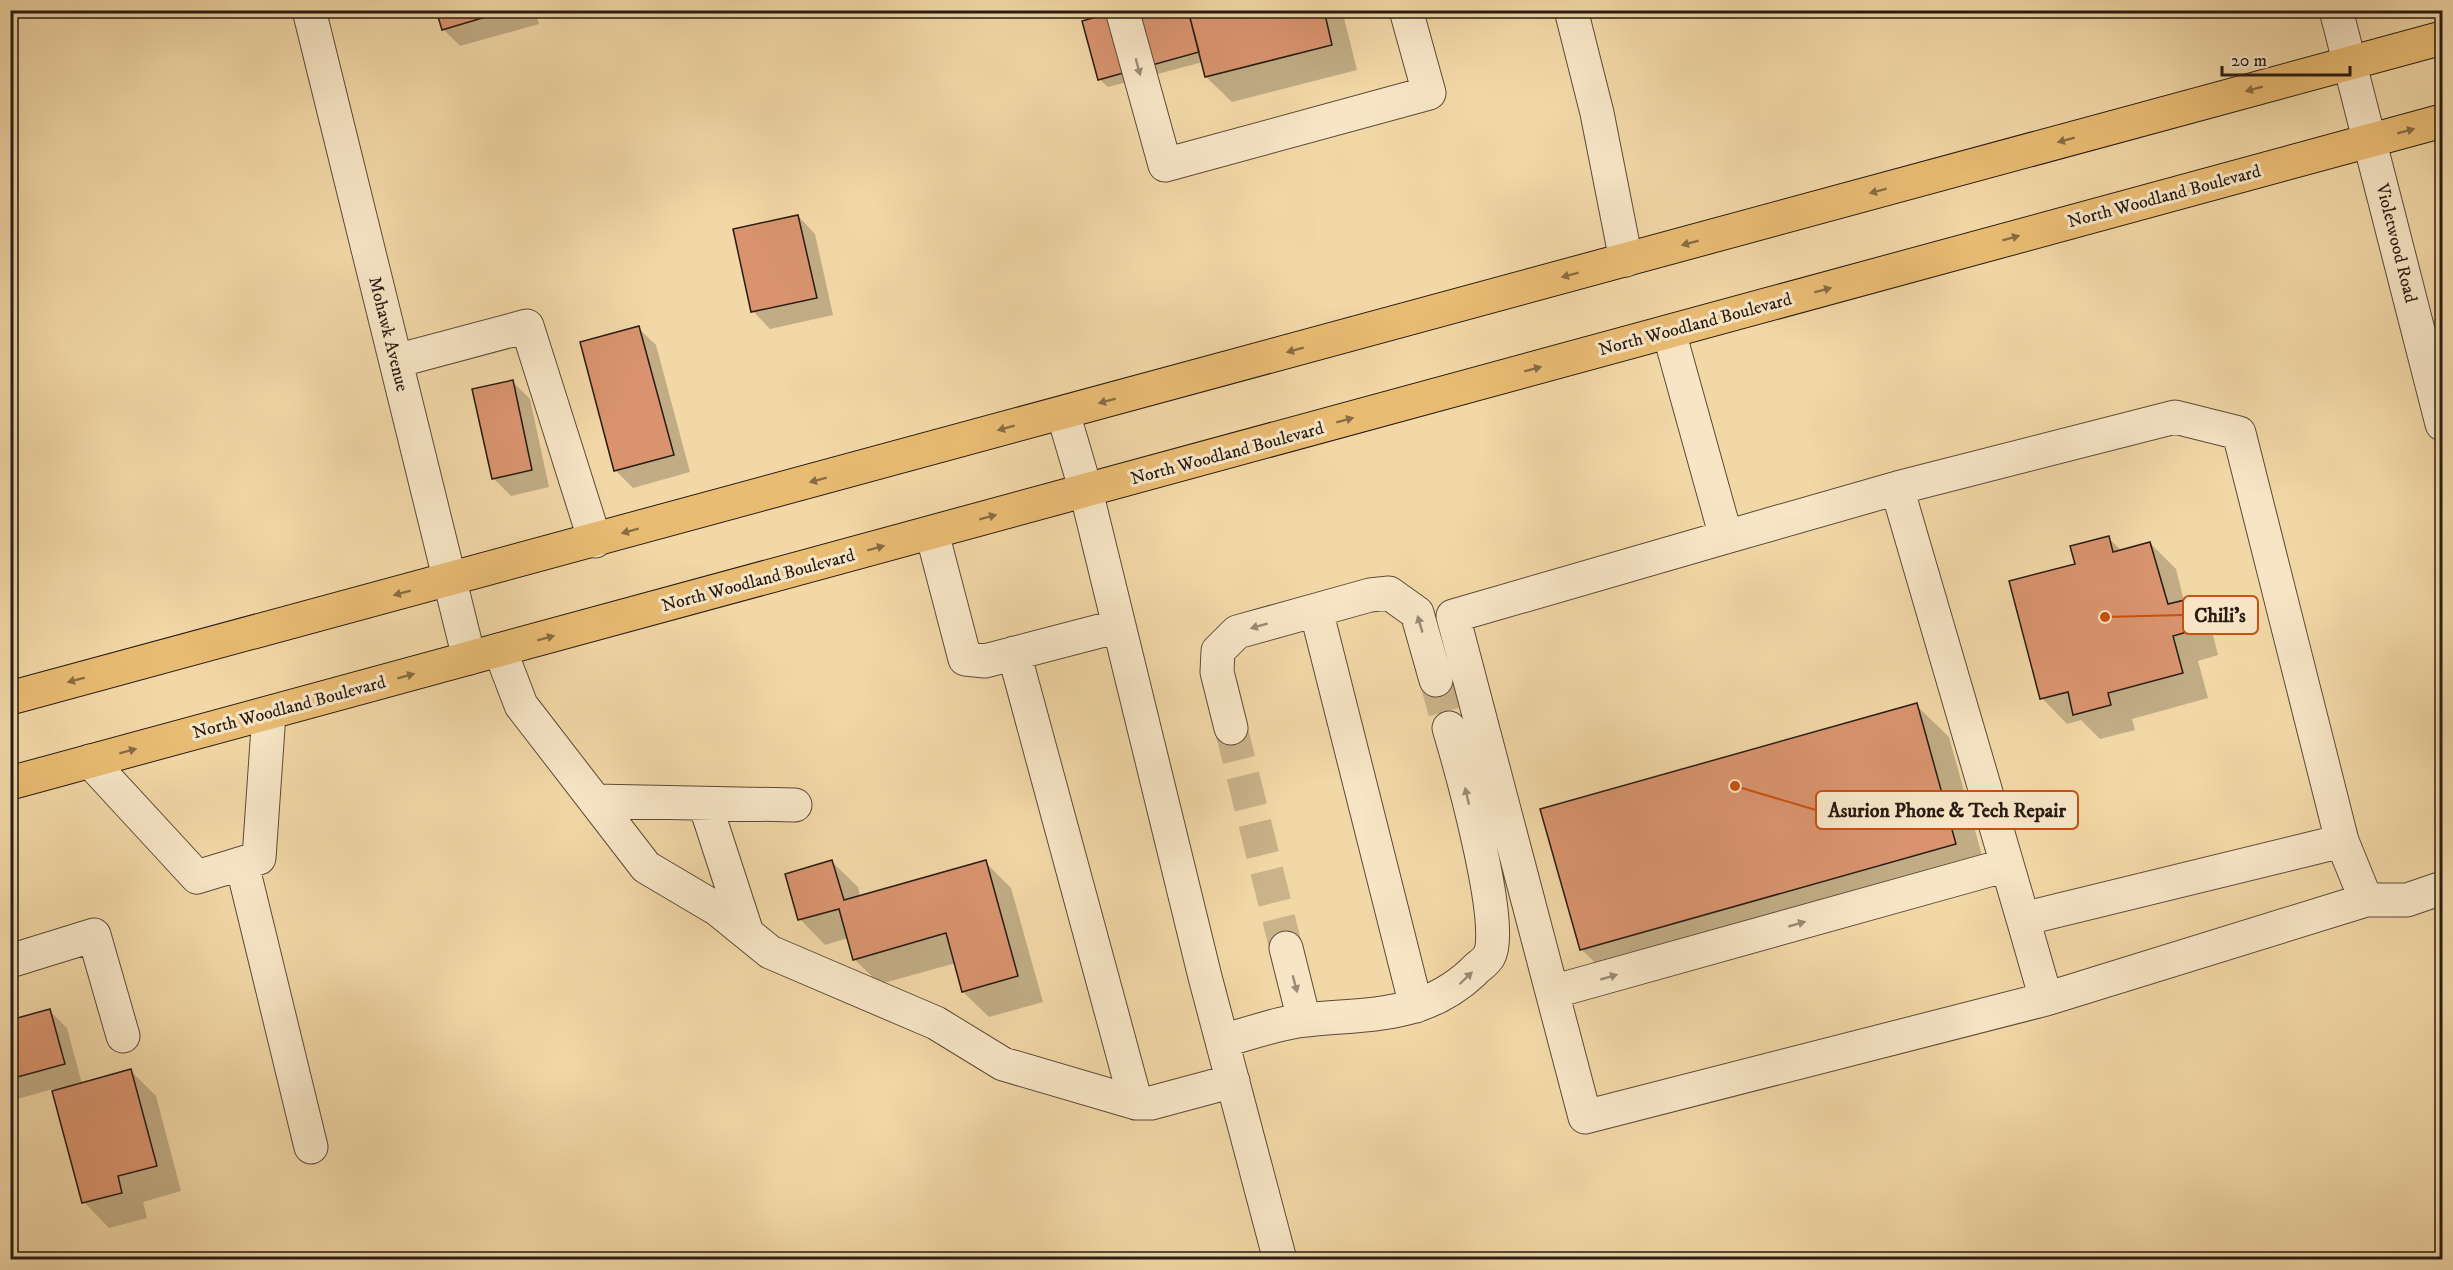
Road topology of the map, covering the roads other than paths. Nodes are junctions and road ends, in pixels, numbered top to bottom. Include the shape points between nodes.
1 (309, 10) edge
2 (1122, 10) edge
3 (1406, 10) edge
4 (1570, 10) edge
5 (2336, 10) edge
6 (2442, 38) edge
7 (2351, 62) junction
8 (2442, 121) edge
9 (2370, 140) junction
10 (1626, 260) junction
11 (2429, 311) edge
12 (1669, 332) junction
13 (396, 361) junction
14 (1063, 412) junction
15 (2442, 424) edge
16 (1897, 488) junction
17 (1086, 491) junction
18 (932, 533) junction
19 (1726, 537) junction
20 (595, 541) junction
21 (450, 580) junction
22 (1316, 610) junction
23 (1119, 626) junction
24 (500, 650) junction
25 (1014, 653) junction
26 (469, 658) junction
27 (1436, 680) tunnel mouth
28 (10, 698) edge
29 (268, 713) junction
30 (1231, 728) tunnel mouth
31 (1449, 728) tunnel mouth
32 (90, 761) junction
33 (10, 783) edge
34 (595, 801) junction
35 (705, 804) junction
36 (795, 805) dead end
37 (2342, 841) junction
38 (242, 864) junction
39 (2007, 865) junction
40 (2442, 888) edge
41 (2366, 900) junction
42 (2023, 919) junction
43 (747, 933) junction
44 (1286, 948) tunnel mouth
45 (10, 961) edge
46 (1552, 993) junction
47 (2046, 999) junction
48 (1416, 1006) junction
49 (1304, 1020) junction
50 (123, 1036) dead end
51 (1222, 1041) junction
52 (1233, 1081) junction
53 (1136, 1103) junction
54 (311, 1147) dead end
55 (1280, 1260) edge

1 - 13 street, Mohawk Avenue
2 -> 3 street via 1165,165 1428,93
4 - 10 street via 1597,113
5 - 7 street, Violetwood Road
6 - 7 main road
7 - 9 street, Violetwood Road
7 -> 10 main road
9 -> 8 main road, North Woodland Boulevard
9 - 11 street, Violetwood Road
12 -> 9 main road, North Woodland Boulevard
10 -> 14 main road
11 - 15 street, Violetwood Road
17 -> 12 main road, North Woodland Boulevard
12 - 19 street
13 - 20 street via 526,326
13 - 21 street, Mohawk Avenue
14 - 17 street
14 -> 20 main road
16 - 19 street
16 - 37 street via 2175,417 2239,433
16 - 39 street
18 -> 17 main road, North Woodland Boulevard
17 - 23 street
24 -> 18 main road, North Woodland Boulevard
18 - 25 street via 965,659 985,661
19 - 46 street via 1453,616
20 - 21 main road
21 - 26 street, Mohawk Avenue
21 -> 28 main road
27 -> 22 street via 1417,613 1389,593
22 -> 30 street via 1237,632 1218,651 1217,672
22 - 48 street
23 - 25 street
23 - 51 street
24 - 26 main road, North Woodland Boulevard
24 - 34 street via 521,705
25 - 53 street
29 -> 26 main road, North Woodland Boulevard
32 -> 29 main road, North Woodland Boulevard
29 - 38 street via 259,858
48 -> 31 street via 1454,989 1490,955 1493,930 1489,891
32 - 33 main road, North Woodland Boulevard
32 - 38 street via 197,877
34 - 35 street
34 - 43 street via 646,867 717,909
35 - 36 street
35 - 43 street
37 - 41 street
37 - 42 street
38 - 54 street
39 - 42 street
46 -> 39 street
40 - 41 street via 2407,900
41 - 47 street
42 - 47 street
43 - 53 street via 770,952 936,1023 1003,1064
44 -> 49 street
45 - 50 street via 94,935
46 - 47 street via 1585,1117
48 - 49 street via 1370,1016
49 - 51 street
51 - 52 street
52 - 53 street via 1151,1103
52 - 55 street

